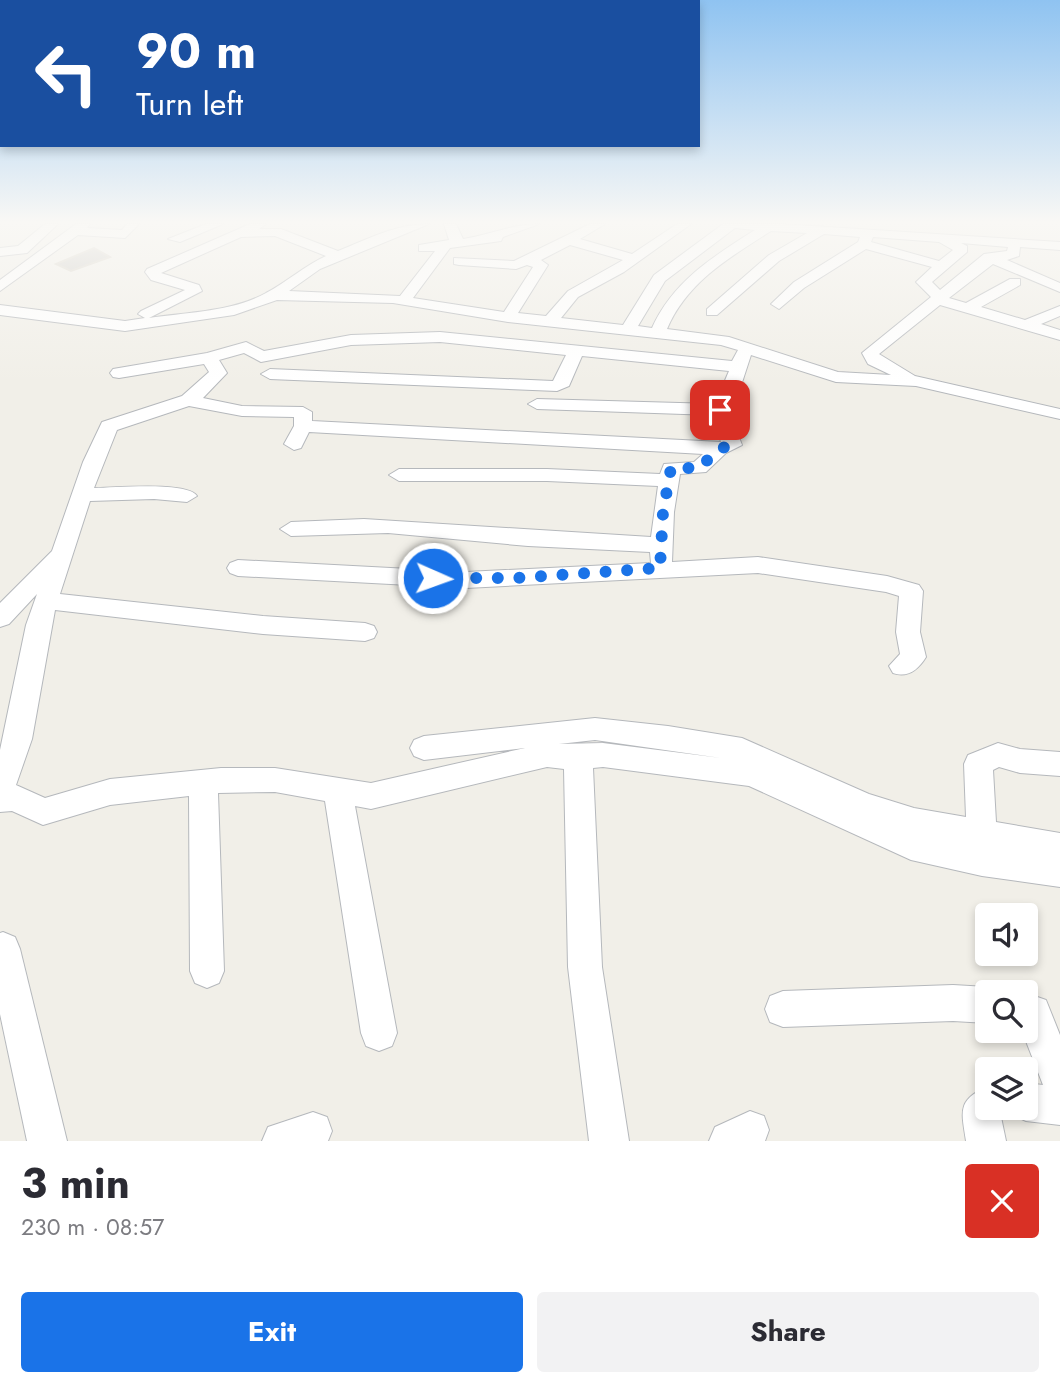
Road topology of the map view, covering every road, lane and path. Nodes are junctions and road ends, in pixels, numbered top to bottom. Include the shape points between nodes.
1 (157, 277) edge
2 (299, 277) edge
3 (423, 277) edge
4 (534, 277) edge
5 (604, 277) edge
6 (660, 277) edge
7 (696, 277) edge
8 (752, 277) edge
9 (810, 277) edge
10 (929, 277) edge
11 (968, 277) edge
12 (1035, 277) edge
13 (1015, 282) dead end
14 (1060, 288) edge
15 (275, 295) junction
16 (941, 299) junction
17 (404, 300) junction
18 (779, 304) dead end
19 (968, 308) junction
20 (0, 310) edge
21 (1060, 311) edge
22 (712, 312) dead end
23 (508, 317) junction
24 (550, 321) junction
25 (1028, 324) junction
26 (125, 326) junction
27 (628, 330) junction
28 (657, 334) junction
29 (1060, 335) edge
30 (751, 349) junction
31 (576, 350) junction
32 (209, 358) junction
33 (738, 367) junction
34 (119, 373) dead end
35 (270, 374) dead end
36 (916, 380) junction
37 (188, 400) junction
38 (537, 404) dead end
39 (720, 410) junction
40 (1060, 414) edge
41 (303, 426) junction
42 (294, 444) dead end
43 (719, 449) junction
44 (399, 475) dead end
45 (668, 480) junction
46 (82, 495) junction
47 (187, 496) dead end
48 (291, 529) dead end
49 (62, 553) junction
50 (661, 556) junction
51 (238, 568) dead end
52 (48, 601) junction
53 (2, 614) edge
54 (365, 632) dead end
55 (902, 666) dead end
56 (552, 747) junction
57 (424, 748) dead end
58 (1060, 764) edge
59 (203, 782) junction
60 (800, 785) junction
61 (338, 792) junction
62 (5, 796) edge
63 (43, 812) joint
64 (1060, 847) edge
65 (982, 848) junction
66 (1060, 872) edge
67 (3, 949) dead end
68 (207, 971) dead end
69 (975, 1004) edge
70 (783, 1009) dead end
71 (9, 1017) edge
72 (1038, 1026) edge
73 (379, 1032) dead end
74 (1060, 1081) edge
75 (1038, 1103) edge
76 (1060, 1106) edge
77 (982, 1120) edge
78 (47, 1141) edge
79 (609, 1141) edge
80 (986, 1141) edge

1 - 26 street via 195,291
2 - 15 street
3 - 17 street
4 - 23 street
5 - 24 street via 573,294
6 - 27 street
7 - 28 street via 663,316
8 - 22 street
9 - 18 street
10 - 16 street via 923,282
11 - 16 street
12 - 14 street
13 - 19 street
15 - 17 street
15 - 26 street via 234,310
16 - 19 street
16 - 36 street via 870,353 874,360
17 - 23 street
19 - 25 street
20 - 26 street
21 - 25 street
23 - 24 street
24 - 27 street
25 - 29 street
27 - 28 street
28 - 30 street via 723,340
30 - 33 street via 744,351
30 - 36 street via 836,377
31 - 32 street via 440,337 351,340 261,357 246,347
31 - 33 street
31 - 35 street via 558,386
32 - 34 street
32 - 37 street via 218,373
33 - 39 street
36 - 40 street
37 - 41 street via 251,412 303,412
37 - 46 street via 111,424
38 - 39 street
39 - 43 street via 732,445
41 - 42 street
41 - 43 street
43 - 45 street via 699,468 671,468
44 - 45 street
45 - 50 street
46 - 47 street
46 - 49 street
48 - 50 street via 383,524
49 - 52 street
49 - 53 street
50 - 51 street via 466,579
50 - 55 street via 758,565 906,588 911,591 908,632 913,657
52 - 54 street
52 - 62 street via 38,625
56 - 57 street
56 - 60 street
56 - 60 street via 595,729 730,748 743,750
56 - 61 street via 371,796
56 - 79 street
58 - 65 street via 998,755 978,764
59 - 61 street via 275,780
59 - 63 street via 110,792
59 - 68 street
60 - 65 street via 911,846
61 - 73 street
62 - 63 street
64 - 65 street
65 - 66 street
67 - 71 street
69 - 70 street
71 - 78 street
72 - 74 street
75 - 76 street
77 - 80 street

